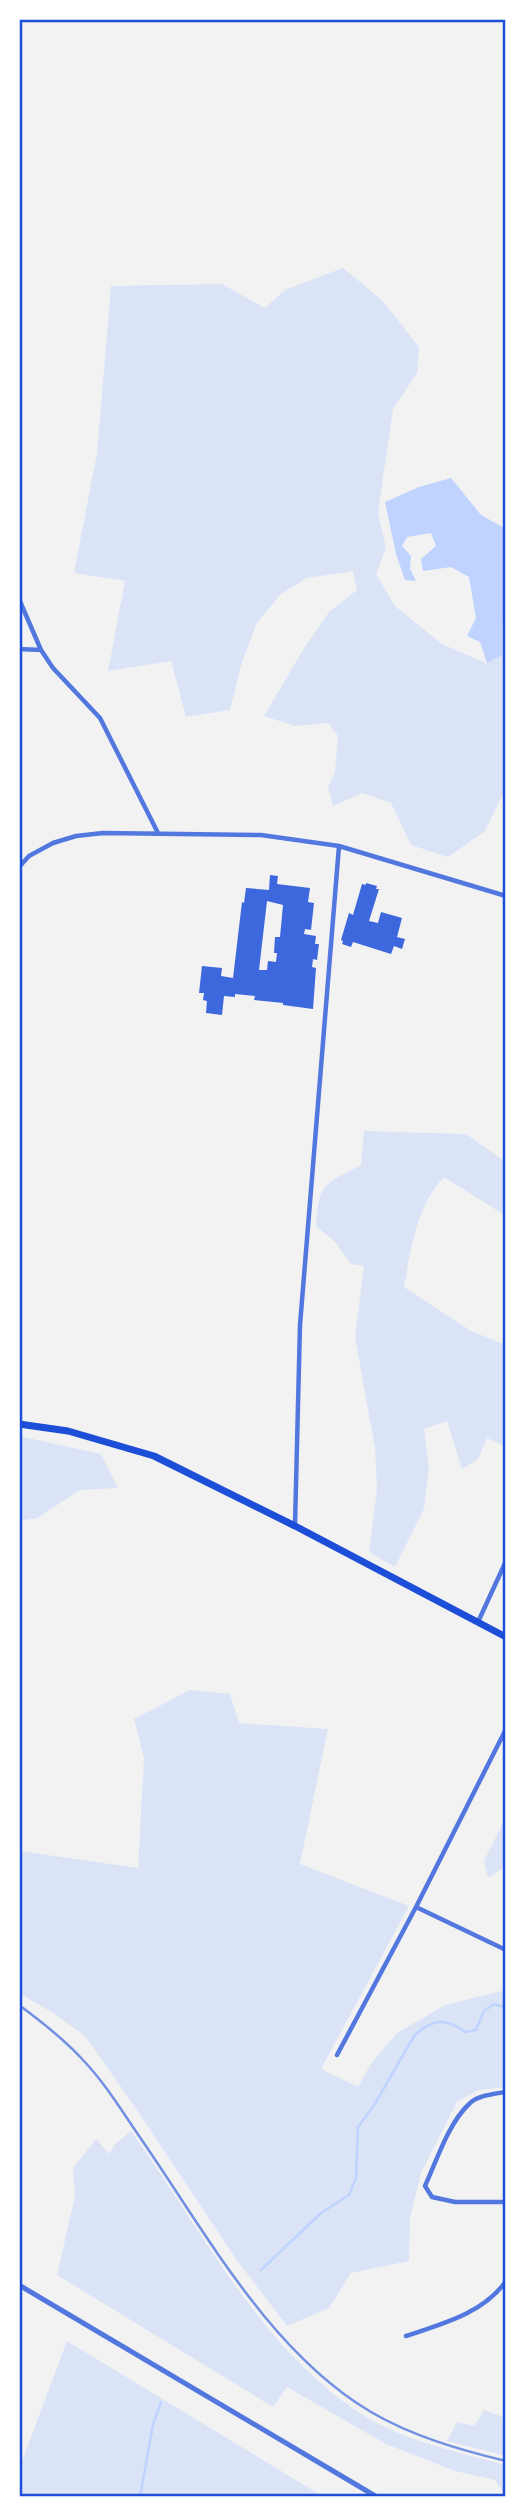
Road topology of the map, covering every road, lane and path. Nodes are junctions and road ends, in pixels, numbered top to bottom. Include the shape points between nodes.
1 (19, 599) edge
2 (19, 649) edge
3 (41, 650) junction
4 (158, 833) junction
5 (339, 846) junction
6 (19, 867) edge
7 (506, 896) edge
8 (19, 1424) edge
9 (295, 1526) junction
10 (506, 1561) edge
11 (477, 1622) junction
12 (506, 1637) edge
13 (506, 1729) edge
14 (416, 1907) junction
15 (506, 1950) edge
16 (337, 2055) dead end
17 (506, 2092) edge
18 (506, 2202) edge
19 (506, 2281) edge
20 (19, 2285) edge
21 (406, 2336) dead end
22 (377, 2497) edge

1 - 3 street
2 - 3 street
3 - 4 street via 100,718
4 - 5 street via 261,835
4 - 6 street via 76,836 29,856
5 - 7 street
5 - 9 street via 300,1325
8 - 9 main road via 68,1431 154,1457
9 - 11 main road
10 - 11 street
11 - 12 main road
13 - 14 street
14 - 15 street
14 - 16 street
17 - 18 street via 470,2102 425,2186 432,2197 455,2202
19 - 21 street via 492,2300
20 - 22 street

